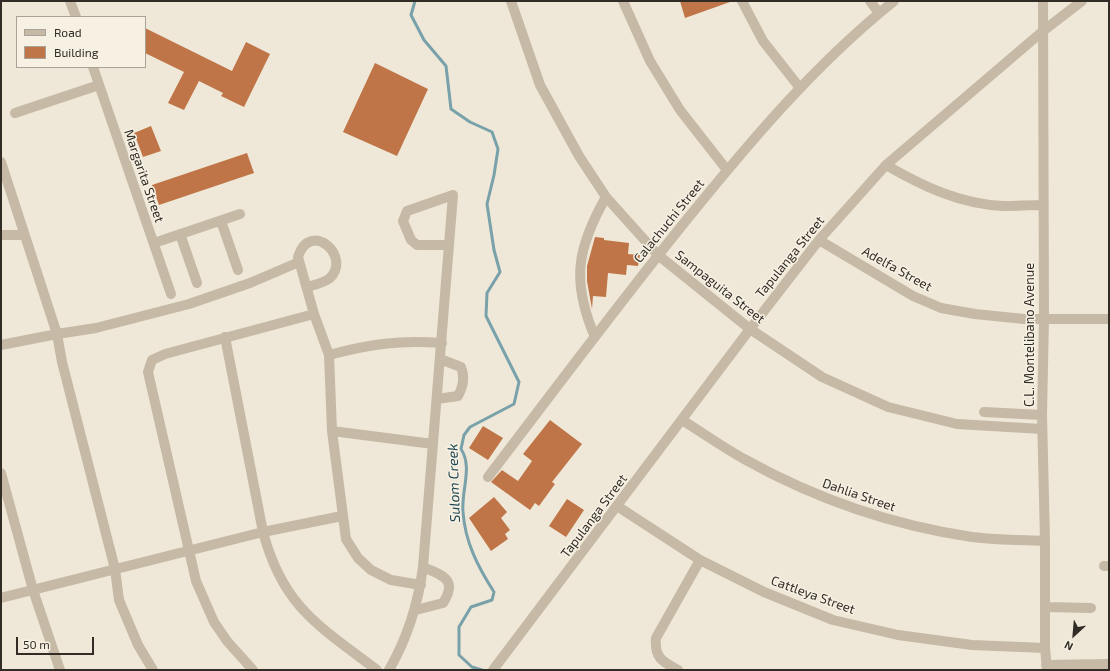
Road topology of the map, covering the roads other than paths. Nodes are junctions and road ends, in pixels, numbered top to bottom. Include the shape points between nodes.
1 (70, 1) edge
2 (511, 1) edge
3 (623, 1) edge
4 (742, 1) edge
5 (870, 1) edge
6 (894, 1) edge
7 (1043, 1) edge
8 (1082, 1) edge
9 (879, 13) junction
10 (76, 16) edge
11 (1043, 31) junction
12 (93, 68) edge
13 (99, 85) junction
14 (800, 88) junction
15 (15, 113) dead end
16 (1, 162) edge
17 (886, 165) junction
18 (727, 170) junction
19 (606, 197) junction
20 (1043, 205) junction
21 (240, 214) dead end
22 (221, 221) junction
23 (180, 234) junction
24 (1, 235) edge
25 (24, 235) junction
26 (820, 240) junction
27 (154, 243) junction
28 (449, 245) junction
29 (658, 255) junction
30 (299, 262) junction
31 (238, 270) dead end
32 (197, 283) dead end
33 (306, 287) junction
34 (171, 294) dead end
35 (314, 314) junction
36 (1044, 319) junction
37 (1109, 319) edge
38 (750, 329) junction
39 (57, 334) junction
40 (225, 337) junction
41 (595, 337) junction
42 (442, 343) junction
43 (1, 345) edge
44 (328, 355) junction
45 (440, 359) junction
46 (437, 399) junction
47 (984, 412) dead end
48 (1042, 415) junction
49 (682, 420) junction
50 (1042, 429) junction
51 (332, 431) junction
52 (433, 444) junction
53 (1, 473) edge
54 (488, 477) dead end
55 (617, 506) junction
56 (342, 516) junction
57 (263, 532) junction
58 (1045, 541) junction
59 (190, 551) junction
60 (700, 560) junction
61 (423, 567) junction
62 (115, 569) junction
63 (420, 585) junction
64 (33, 590) junction
65 (1, 598) edge
66 (1045, 608) junction
67 (1092, 608) dead end
68 (416, 610) junction
69 (1045, 648) junction
70 (1109, 664) edge
71 (1046, 667) edge
72 (494, 669) edge
73 (60, 670) edge
74 (153, 670) edge
75 (253, 670) edge
76 (377, 670) edge
77 (389, 670) edge
78 (678, 670) edge

1 - 10 street
2 - 19 street, Sampaguita Street via 540,85 578,156
3 - 18 street via 650,61 680,110
4 - 14 street via 763,41
5 - 9 street
6 - 9 street, Calachuchi Street
7 - 11 street, C.L. Montelibano Avenue
8 - 11 street, Tapulanga Street
9 - 14 street, Calachuchi Street
11 - 17 street, Tapulanga Street
11 - 20 street, C.L. Montelibano Avenue
12 - 13 street, Margarita Street
13 - 15 street
13 - 27 street, Margarita Street
14 - 18 street, Calachuchi Street
16 - 25 street
17 - 20 street via 921,185 960,199 1001,206
17 - 26 street, Tapulanga Street
18 - 29 street, Calachuchi Street
19 - 29 street, Sampaguita Street
19 - 41 street via 593,219 584,242 580,266 580,290 585,314
20 - 36 street, C.L. Montelibano Avenue
21 - 22 street
22 - 23 street
22 - 31 street
23 - 27 street
23 - 32 street
24 - 25 street
25 - 39 street
26 - 36 street, Adelfa Street via 913,296 941,308 975,314
26 - 38 street, Tapulanga Street
27 - 34 street, Margarita Street
28 - 28 street via 453,195 407,211 403,221 411,240 417,245
28 - 42 street
29 - 38 street, Sampaguita Street
29 - 41 street, Calachuchi Street
30 - 33 street
30 - 33 street via 301,248 308,242 319,240 333,250 335,269 330,278
30 - 39 street via 250,283 188,304 96,328
33 - 35 street
35 - 40 street
35 - 44 street
36 - 37 street, Adelfa Street
36 - 48 street, C.L. Montelibano Avenue
38 - 49 street, Tapulanga Street
38 - 50 street, Sampaguita Street via 822,377 888,407 957,424
39 - 43 street
39 - 62 street
40 - 57 street
40 - 59 street via 165,354 152,360 148,372
41 - 54 street, Calachuchi Street
42 - 44 street via 388,342 359,346
42 - 45 street
44 - 51 street
45 - 46 street
45 - 46 street via 461,367 462,388 458,396
46 - 52 street
47 - 48 street
48 - 50 street, C.L. Montelibano Avenue
49 - 55 street, Tapulanga Street
49 - 58 street, Dahlia Street via 745,460 802,489 854,510 919,527 974,537
50 - 58 street, C.L. Montelibano Avenue
51 - 52 street
51 - 56 street
52 - 61 street
53 - 64 street
55 - 60 street, Cattleya Street
55 - 72 street, Tapulanga Street
56 - 57 street
56 - 63 street via 346,539 358,558 371,570 391,580
57 - 59 street
57 - 76 street via 278,575 302,610 316,624
58 - 66 street, C.L. Montelibano Avenue
59 - 62 street
59 - 75 street via 196,582 208,609 227,641
60 - 69 street, Cattleya Street via 764,592 833,620 898,635 972,645
60 - 78 street via 656,638 655,649 662,661
61 - 63 street
61 - 68 street via 444,575 449,583 448,595 443,603
62 - 64 street
62 - 74 street via 119,600 138,645
63 - 68 street
64 - 65 street
64 - 73 street
66 - 67 street
66 - 69 street, C.L. Montelibano Avenue
68 - 77 street
69 - 71 street, C.L. Montelibano Avenue
70 - 71 street

